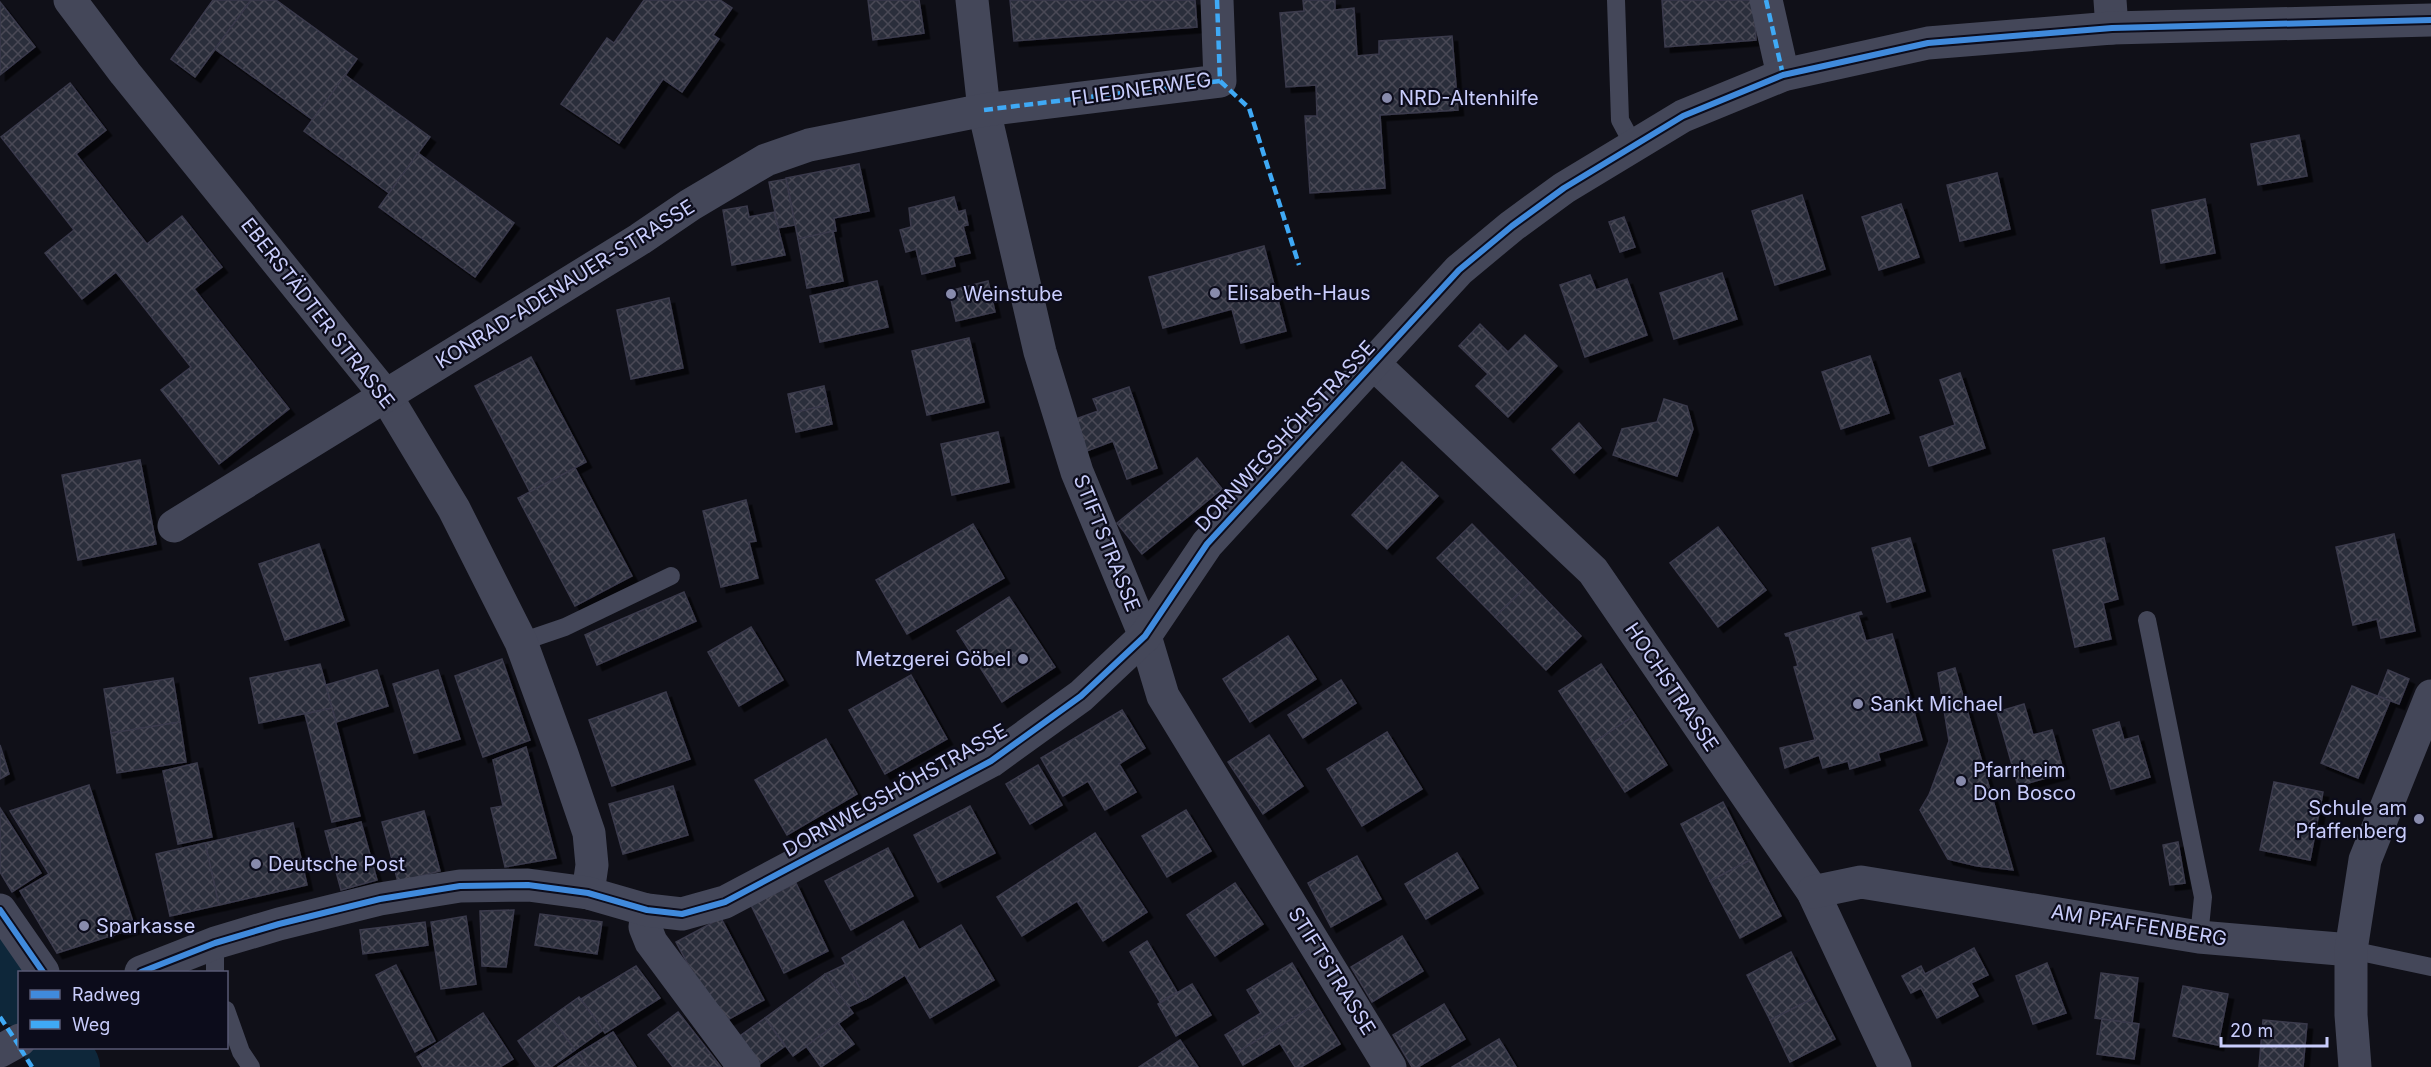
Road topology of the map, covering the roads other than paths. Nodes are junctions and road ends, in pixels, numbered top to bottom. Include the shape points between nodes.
1 (70, 0) edge
2 (972, 0) edge
3 (1217, 0) edge
4 (1616, 0) edge
5 (1766, 0) edge
6 (2111, 14) edge
7 (2431, 21) edge
8 (1783, 75) junction
9 (984, 110) junction
10 (1634, 146) junction
11 (1374, 364) junction
12 (386, 396) junction
13 (174, 526) dead end
14 (671, 576) dead end
15 (2147, 621) dead end
16 (1145, 636) junction
17 (521, 642) junction
18 (2431, 696) edge
19 (1813, 892) junction
20 (588, 893) junction
21 (0, 910) edge
22 (647, 910) junction
23 (2199, 937) junction
24 (2351, 950) junction
25 (215, 958) edge
26 (2431, 967) edge
27 (42, 971) edge
28 (146, 971) edge
29 (228, 1016) edge
30 (251, 1067) edge
31 (744, 1067) edge
32 (1390, 1067) edge
33 (1895, 1067) edge
34 (2355, 1067) edge

1 - 12 street, EBERSTÄDTER STRASSE via 124,73
2 - 9 street, STIFTSTRASSE
3 - 9 street, FLIEDNERWEG via 1220,81
4 - 10 lane via 1620,120
5 - 8 street
6 - 7 street, DORNWEGSHÖHSTRASSE
6 - 8 street, DORNWEGSHÖHSTRASSE via 1928,43
8 - 10 street, DORNWEGSHÖHSTRASSE via 1683,116
9 - 12 street, KONRAD-ADENAUER-STRASSE via 809,145 766,160
9 - 16 street, STIFTSTRASSE via 1040,351 1070,450
10 - 11 street, DORNWEGSHÖHSTRASSE via 1564,188 1504,233 1460,270
11 - 16 street, DORNWEGSHÖHSTRASSE via 1207,544
11 - 19 street, HOCHSTRASSE via 1593,571
12 - 13 street, KONRAD-ADENAUER-STRASSE
12 - 17 street, EBERSTÄDTER STRASSE via 454,509
14 - 17 lane via 565,627
15 - 23 lane via 2203,897
16 - 22 street, DORNWEGSHÖHSTRASSE via 1081,696 991,761 724,902 682,914
16 - 32 street, STIFTSTRASSE via 1163,696
17 - 20 street, EBERSTÄDTER STRASSE via 589,833 592,865
18 - 24 street via 2365,860
19 - 23 street, AM PFAFFENBERG via 1861,882
19 - 33 street, HOCHSTRASSE
20 - 22 street, DORNWEGSHÖHSTRASSE
20 - 25 street, DORNWEGSHÖHSTRASSE via 528,885 460,886 380,899 279,924
21 - 27 street
22 - 31 street via 645,927 651,942
23 - 24 street, AM PFAFFENBERG
24 - 26 lane
24 - 34 street
25 - 28 street, DORNWEGSHÖHSTRASSE
29 - 30 lane via 241,1052

